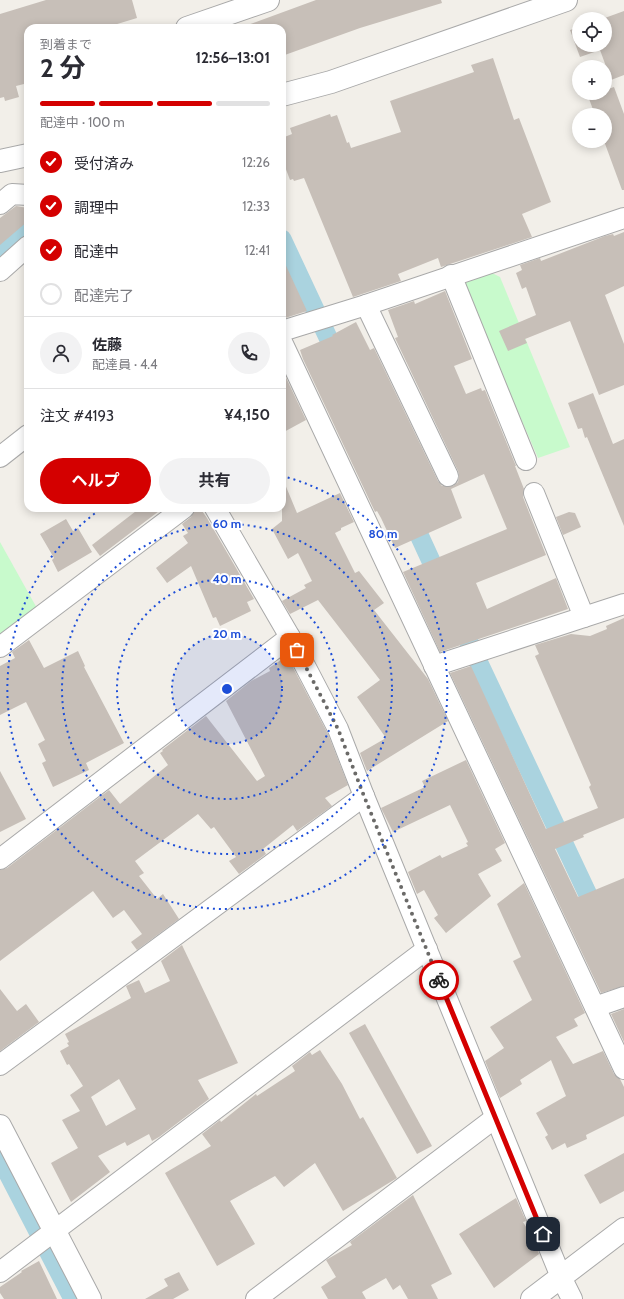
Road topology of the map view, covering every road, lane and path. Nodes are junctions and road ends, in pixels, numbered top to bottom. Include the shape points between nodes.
1 (268, 0) edge
2 (566, 0) edge
3 (199, 24) edge
4 (286, 94) edge
5 (24, 156) edge
6 (0, 161) edge
7 (24, 195) edge
8 (0, 204) edge
9 (624, 218) edge
10 (24, 250) edge
11 (0, 271) edge
12 (451, 275) junction
13 (366, 305) junction
14 (286, 331) edge
15 (286, 351) edge
16 (24, 438) edge
17 (0, 457) edge
18 (526, 460) dead end
19 (448, 476) dead end
20 (534, 494) dead end
21 (179, 512) edge
22 (217, 512) edge
23 (624, 604) edge
24 (584, 617) junction
25 (290, 637) junction
26 (0, 647) edge
27 (434, 666) junction
28 (364, 796) junction
29 (0, 859) edge
30 (427, 949) junction
31 (624, 997) edge
32 (595, 1008) junction
33 (0, 1065) edge
34 (624, 1069) edge
35 (495, 1118) junction
36 (0, 1126) edge
37 (624, 1229) edge
38 (55, 1230) junction
39 (0, 1272) edge
40 (560, 1277) junction
41 (90, 1299) edge
42 (256, 1299) edge
43 (532, 1299) edge
44 (572, 1299) edge

1 - 3 street
2 - 4 street via 331,82
5 - 6 street
7 - 8 street via 12,194
9 - 12 street
10 - 11 street
12 - 13 street
12 - 18 street
13 - 14 street
13 - 19 street
15 - 27 street
16 - 17 street
20 - 24 street
21 - 26 street
22 - 25 street
23 - 24 street
24 - 27 street
25 - 28 street via 338,729
25 - 29 street
27 - 32 street
28 - 30 street
28 - 33 street
30 - 35 street
30 - 38 street
31 - 32 street
32 - 34 street
35 - 40 street
35 - 42 street
36 - 38 street
37 - 40 street
38 - 39 street
38 - 41 street
40 - 43 street
40 - 44 street

